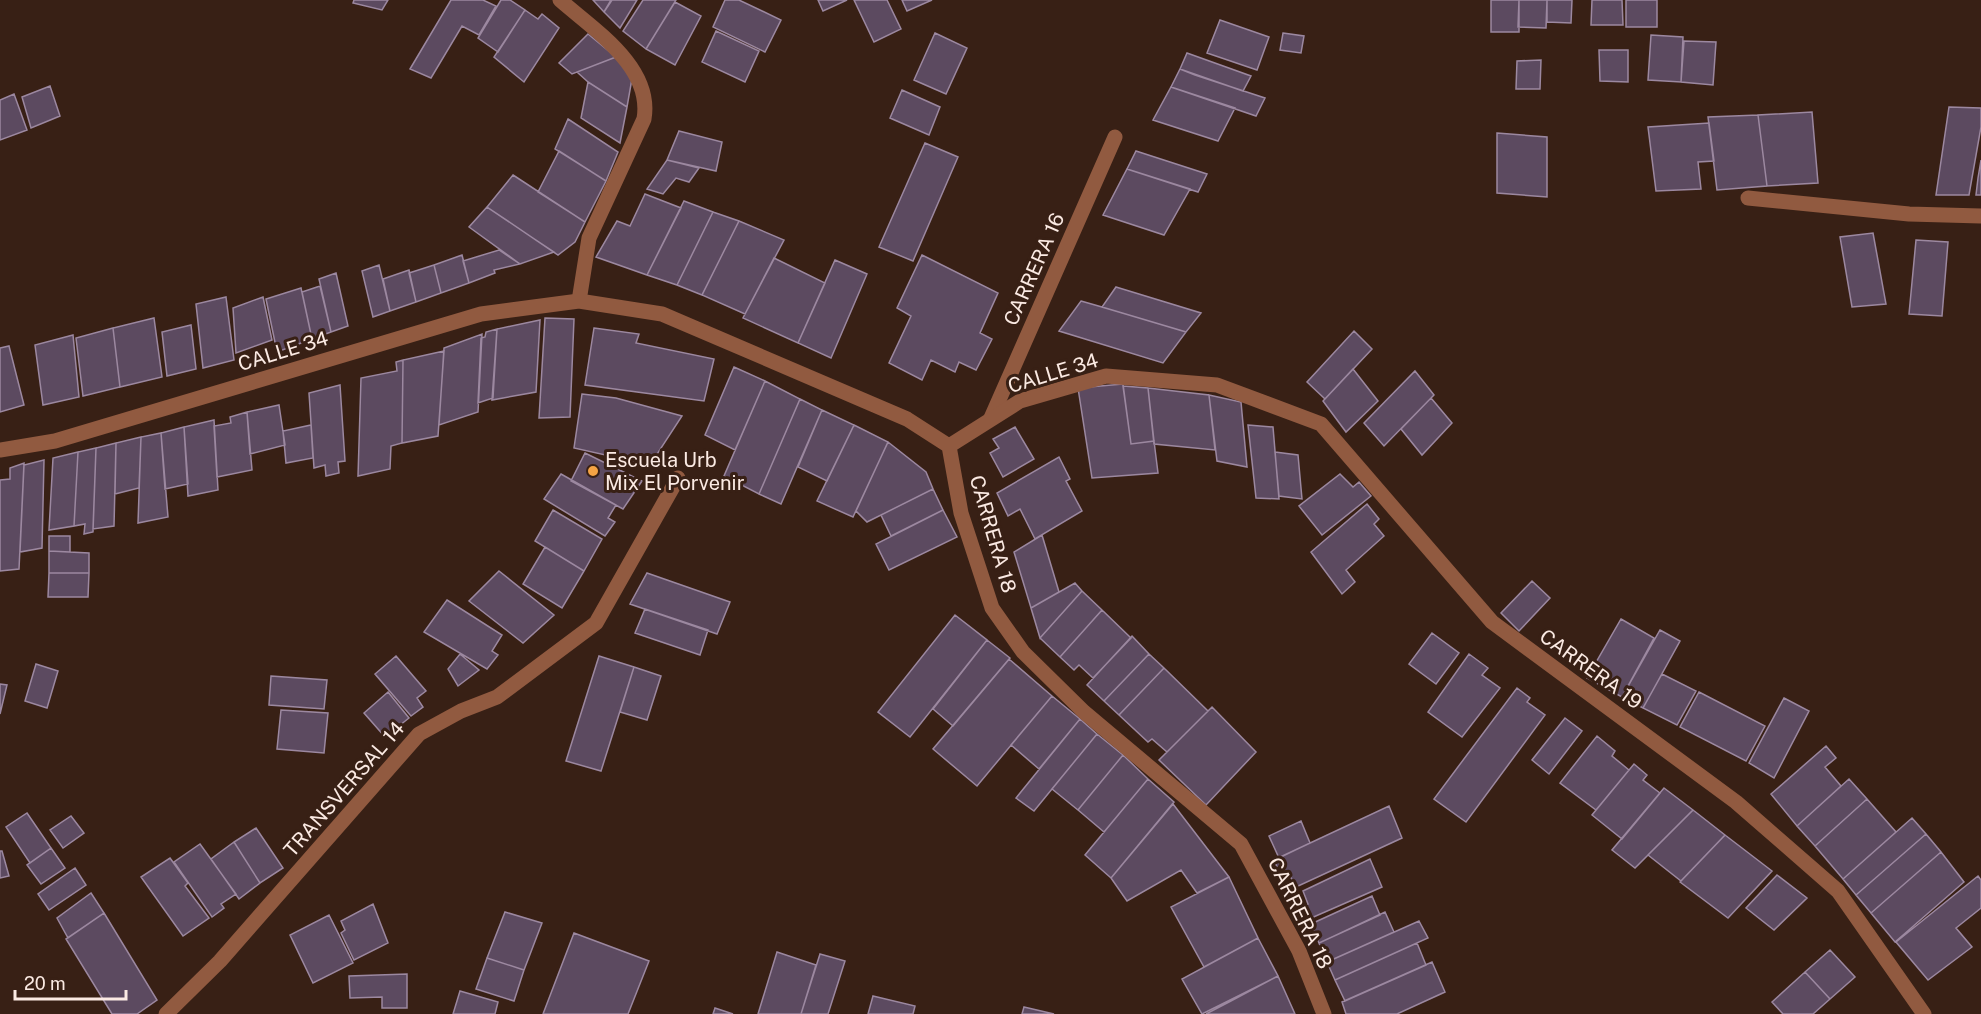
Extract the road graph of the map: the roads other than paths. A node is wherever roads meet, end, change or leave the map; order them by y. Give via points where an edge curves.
1 (560, 0) edge
2 (1115, 136) dead end
3 (1748, 198) dead end
4 (1981, 216) edge
5 (579, 300) junction
6 (1217, 385) joint
7 (991, 418) junction
8 (949, 446) junction
9 (0, 450) edge
10 (678, 478) dead end
11 (166, 1014) edge
12 (1324, 1014) edge
13 (1924, 1014) edge

1 - 5 street via 625,58 647,104 644,119 589,238
2 - 7 street, CARRERA 16
3 - 4 street via 1909,214
5 - 8 street via 662,314 907,419
5 - 9 street, CALLE 34 via 481,314 55,441
6 - 7 street, CALLE 34 via 1106,376 1020,401
6 - 13 street, CARRERA 19 via 1322,424 1492,622 1736,802 1838,891
7 - 8 street, CALLE 34
8 - 12 street, CARRERA 18 via 961,513 993,608 1023,652 1084,712 1241,844 1299,951
10 - 11 street, TRANSVERSAL 14 via 596,623 497,697 419,734 220,961

